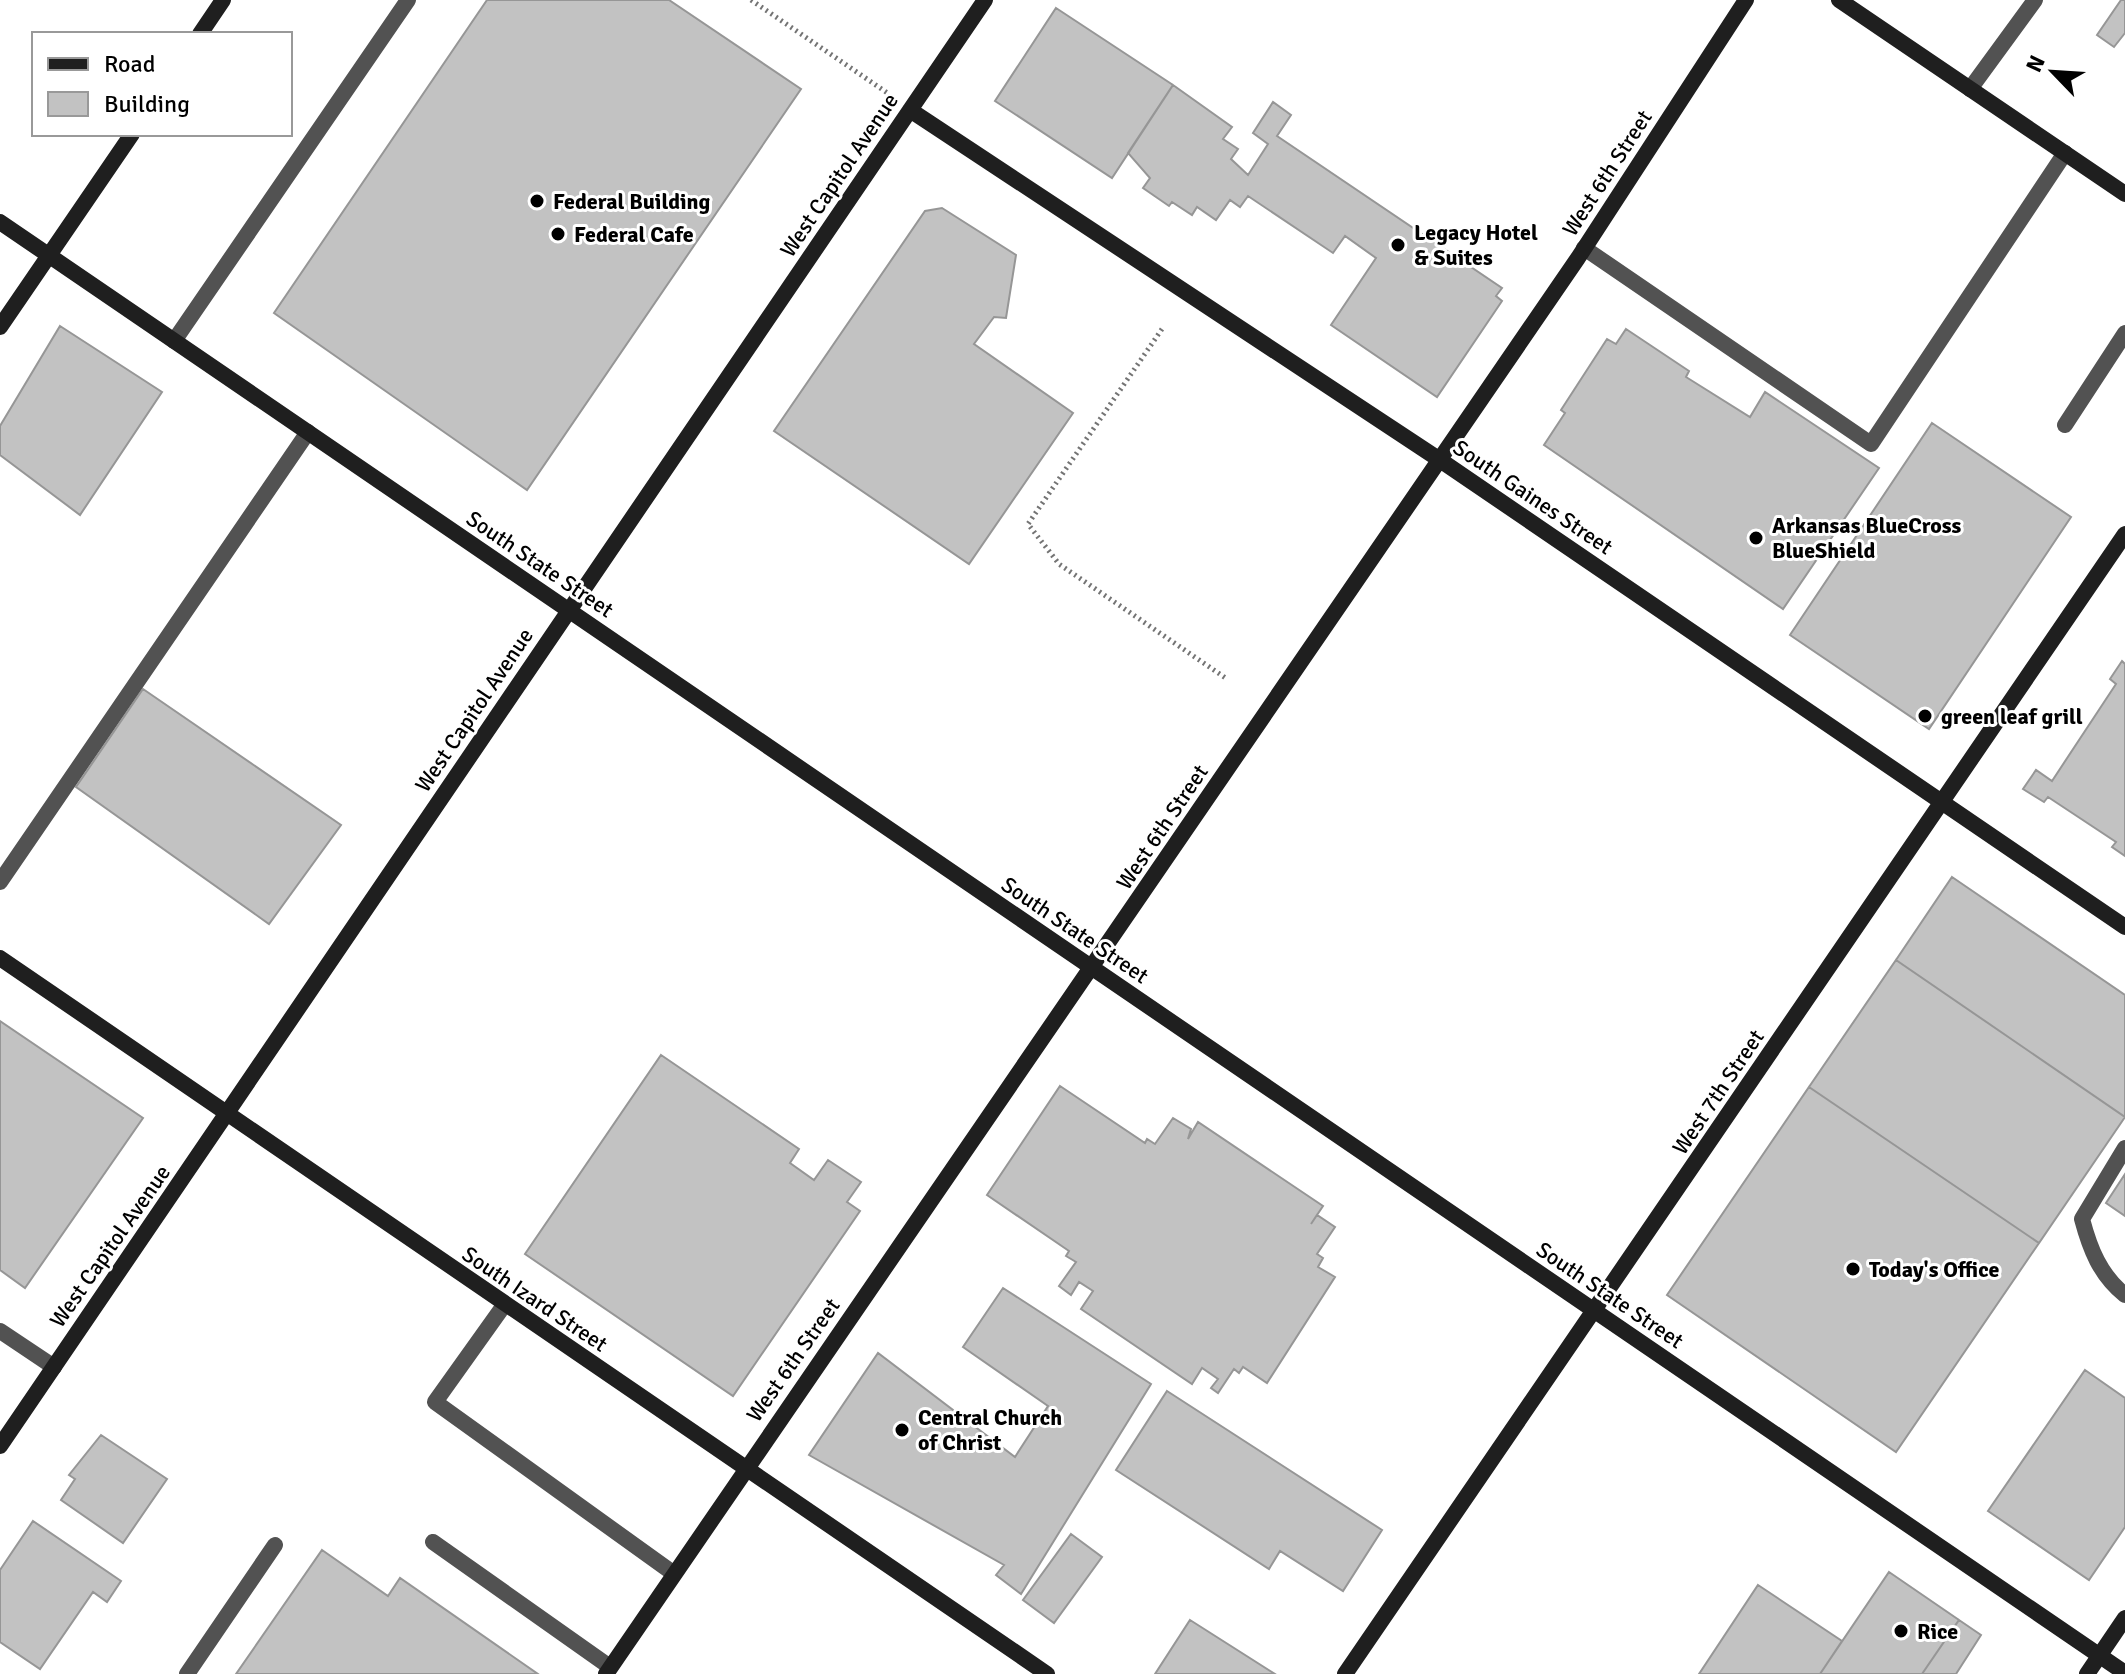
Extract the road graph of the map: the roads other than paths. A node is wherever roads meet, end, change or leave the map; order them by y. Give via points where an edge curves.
1 (223, 0) edge
2 (408, 0) edge
3 (985, 0) edge
4 (1746, 0) edge
5 (1839, 0) edge
6 (2035, 0) edge
7 (201, 32) edge
8 (1970, 89) junction
9 (910, 110) junction
10 (131, 136) edge
11 (2065, 153) junction
12 (2125, 194) edge
13 (0, 222) edge
14 (1584, 248) junction
15 (49, 255) junction
16 (0, 327) edge
17 (2125, 333) edge
18 (174, 341) junction
19 (2065, 425) dead end
20 (308, 432) junction
21 (1440, 460) junction
22 (2125, 534) edge
23 (2119, 556) edge
24 (569, 610) junction
25 (1942, 802) junction
26 (0, 882) edge
27 (2125, 927) edge
28 (0, 958) edge
29 (1092, 968) junction
30 (228, 1115) junction
31 (2125, 1148) edge
32 (2125, 1295) edge
33 (505, 1304) junction
34 (1595, 1311) junction
35 (0, 1331) edge
36 (54, 1367) junction
37 (0, 1446) edge
38 (744, 1469) junction
39 (433, 1542) dead end
40 (275, 1545) dead end
41 (673, 1573) junction
42 (2125, 1618) edge
43 (2099, 1656) junction
44 (608, 1671) edge
45 (2125, 1673) edge
46 (187, 1674) edge
47 (1047, 1674) edge
48 (1345, 1674) edge
49 (2087, 1674) edge

1 - 7 street
2 - 18 lane
3 - 9 street, West Capitol Avenue
4 - 14 street, West 6th Street
5 - 8 street
6 - 8 lane
8 - 11 street
9 - 21 street, South Gaines Street
9 - 24 street, West Capitol Avenue
10 - 15 street
11 - 12 street
11 - 14 lane via 1871,444
13 - 15 street, South State Street
14 - 21 street, West 6th Street
15 - 16 street
15 - 18 street, South State Street
17 - 19 lane
18 - 20 street, South State Street
20 - 24 street, South State Street
20 - 26 lane
21 - 25 street, South Gaines Street
21 - 29 street, West 6th Street
22 - 23 street, West 7th Street
23 - 25 street, West 7th Street
24 - 29 street, South State Street
24 - 30 street, West Capitol Avenue
25 - 27 street, South Gaines Street
25 - 34 street, West 7th Street
28 - 30 street, South Izard Street
29 - 34 street, South State Street
29 - 38 street, West 6th Street
30 - 33 street, South Izard Street
30 - 36 street, West Capitol Avenue
31 - 32 lane via 2082,1219 2090,1249 2110,1283
33 - 38 street, South Izard Street
33 - 41 lane via 435,1402
34 - 43 street, South State Street
34 - 48 street, West 7th Street
35 - 36 lane
36 - 37 street, West Capitol Avenue
38 - 41 street, West 6th Street
38 - 47 street, South Izard Street
39 - 44 lane
40 - 46 lane
41 - 44 street, West 6th Street
42 - 43 street
43 - 45 street, South State Street
43 - 49 street

